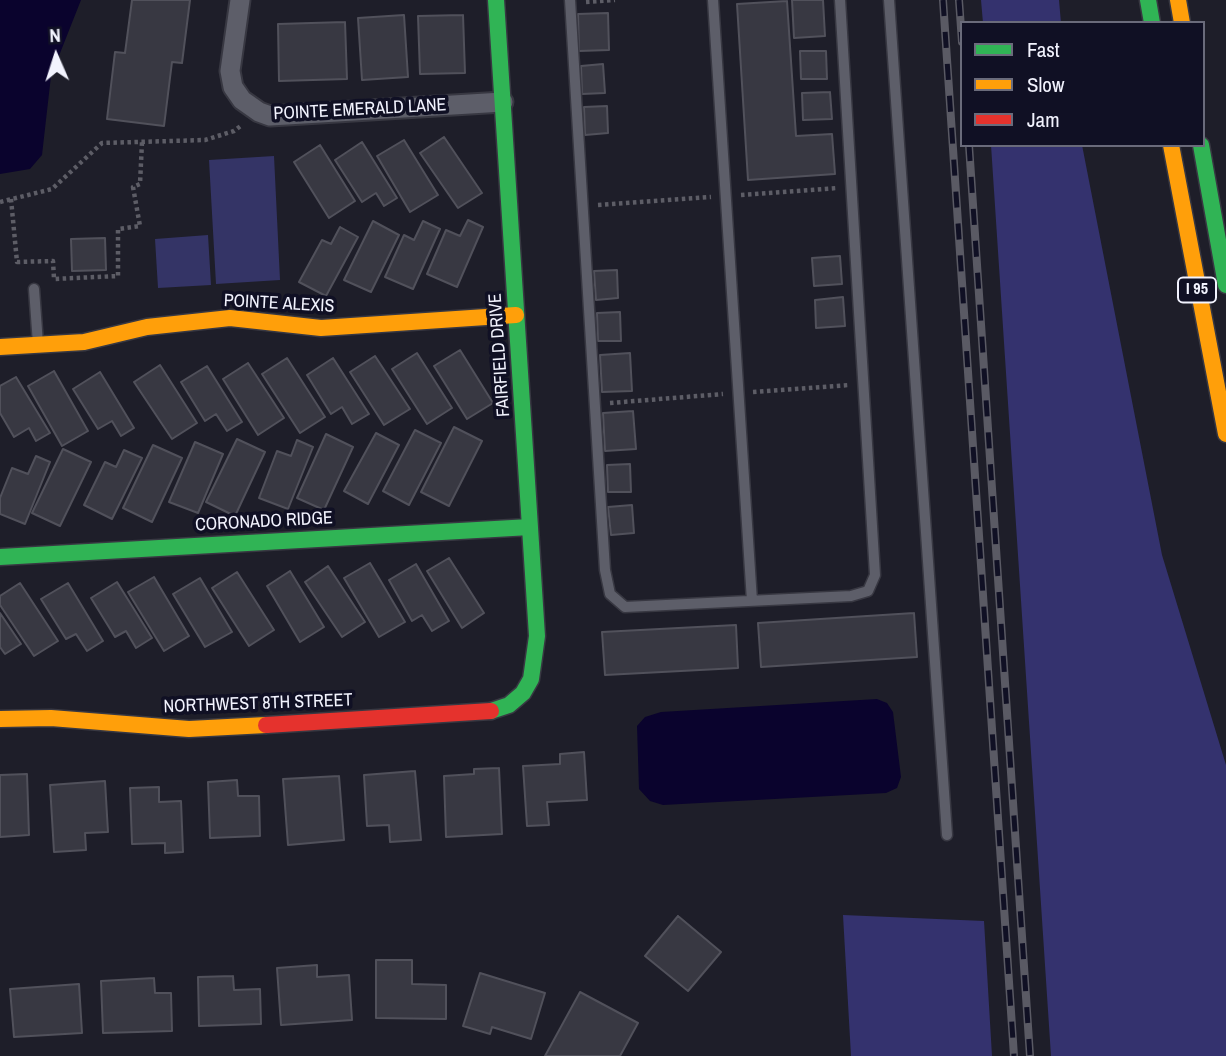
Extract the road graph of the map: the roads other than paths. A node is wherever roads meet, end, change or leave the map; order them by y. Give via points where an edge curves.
1 (240, 0) edge
2 (496, 0) edge
3 (713, 0) edge
4 (841, 0) edge
5 (889, 0) edge
6 (1148, 0) edge
7 (1178, 0) edge
8 (571, 1) edge
9 (1152, 21) edge
10 (1182, 21) edge
11 (503, 102) junction
12 (1171, 147) edge
13 (1201, 147) edge
14 (1226, 285) edge
15 (34, 289) dead end
16 (516, 315) junction
17 (38, 345) junction
18 (0, 347) edge
19 (1226, 434) edge
20 (530, 527) junction
21 (0, 556) edge
22 (752, 601) junction
23 (515, 701) joint
24 (0, 719) edge
25 (947, 835) dead end

1 - 11 street, POINTE EMERALD LANE via 230,71 233,87 258,112 270,116
2 - 11 main road, FAIRFIELD DRIVE
3 - 22 lane
4 - 22 lane via 875,575 867,591 851,596
5 - 25 lane
6 - 9 main road
7 - 10 main road
8 - 22 lane via 610,594 625,607
11 - 16 main road, FAIRFIELD DRIVE
12 - 19 main road, I 95
13 - 14 main road
15 - 17 lane
16 - 17 main road, POINTE ALEXIS via 321,328 230,318
16 - 20 main road, FAIRFIELD DRIVE
17 - 18 main road, POINTE ALEXIS
20 - 21 main road, CORONADO RIDGE
20 - 23 main road, FAIRFIELD DRIVE via 537,636 531,679
23 - 24 main road, NORTHWEST 8TH STREET via 487,712 189,729 51,718

